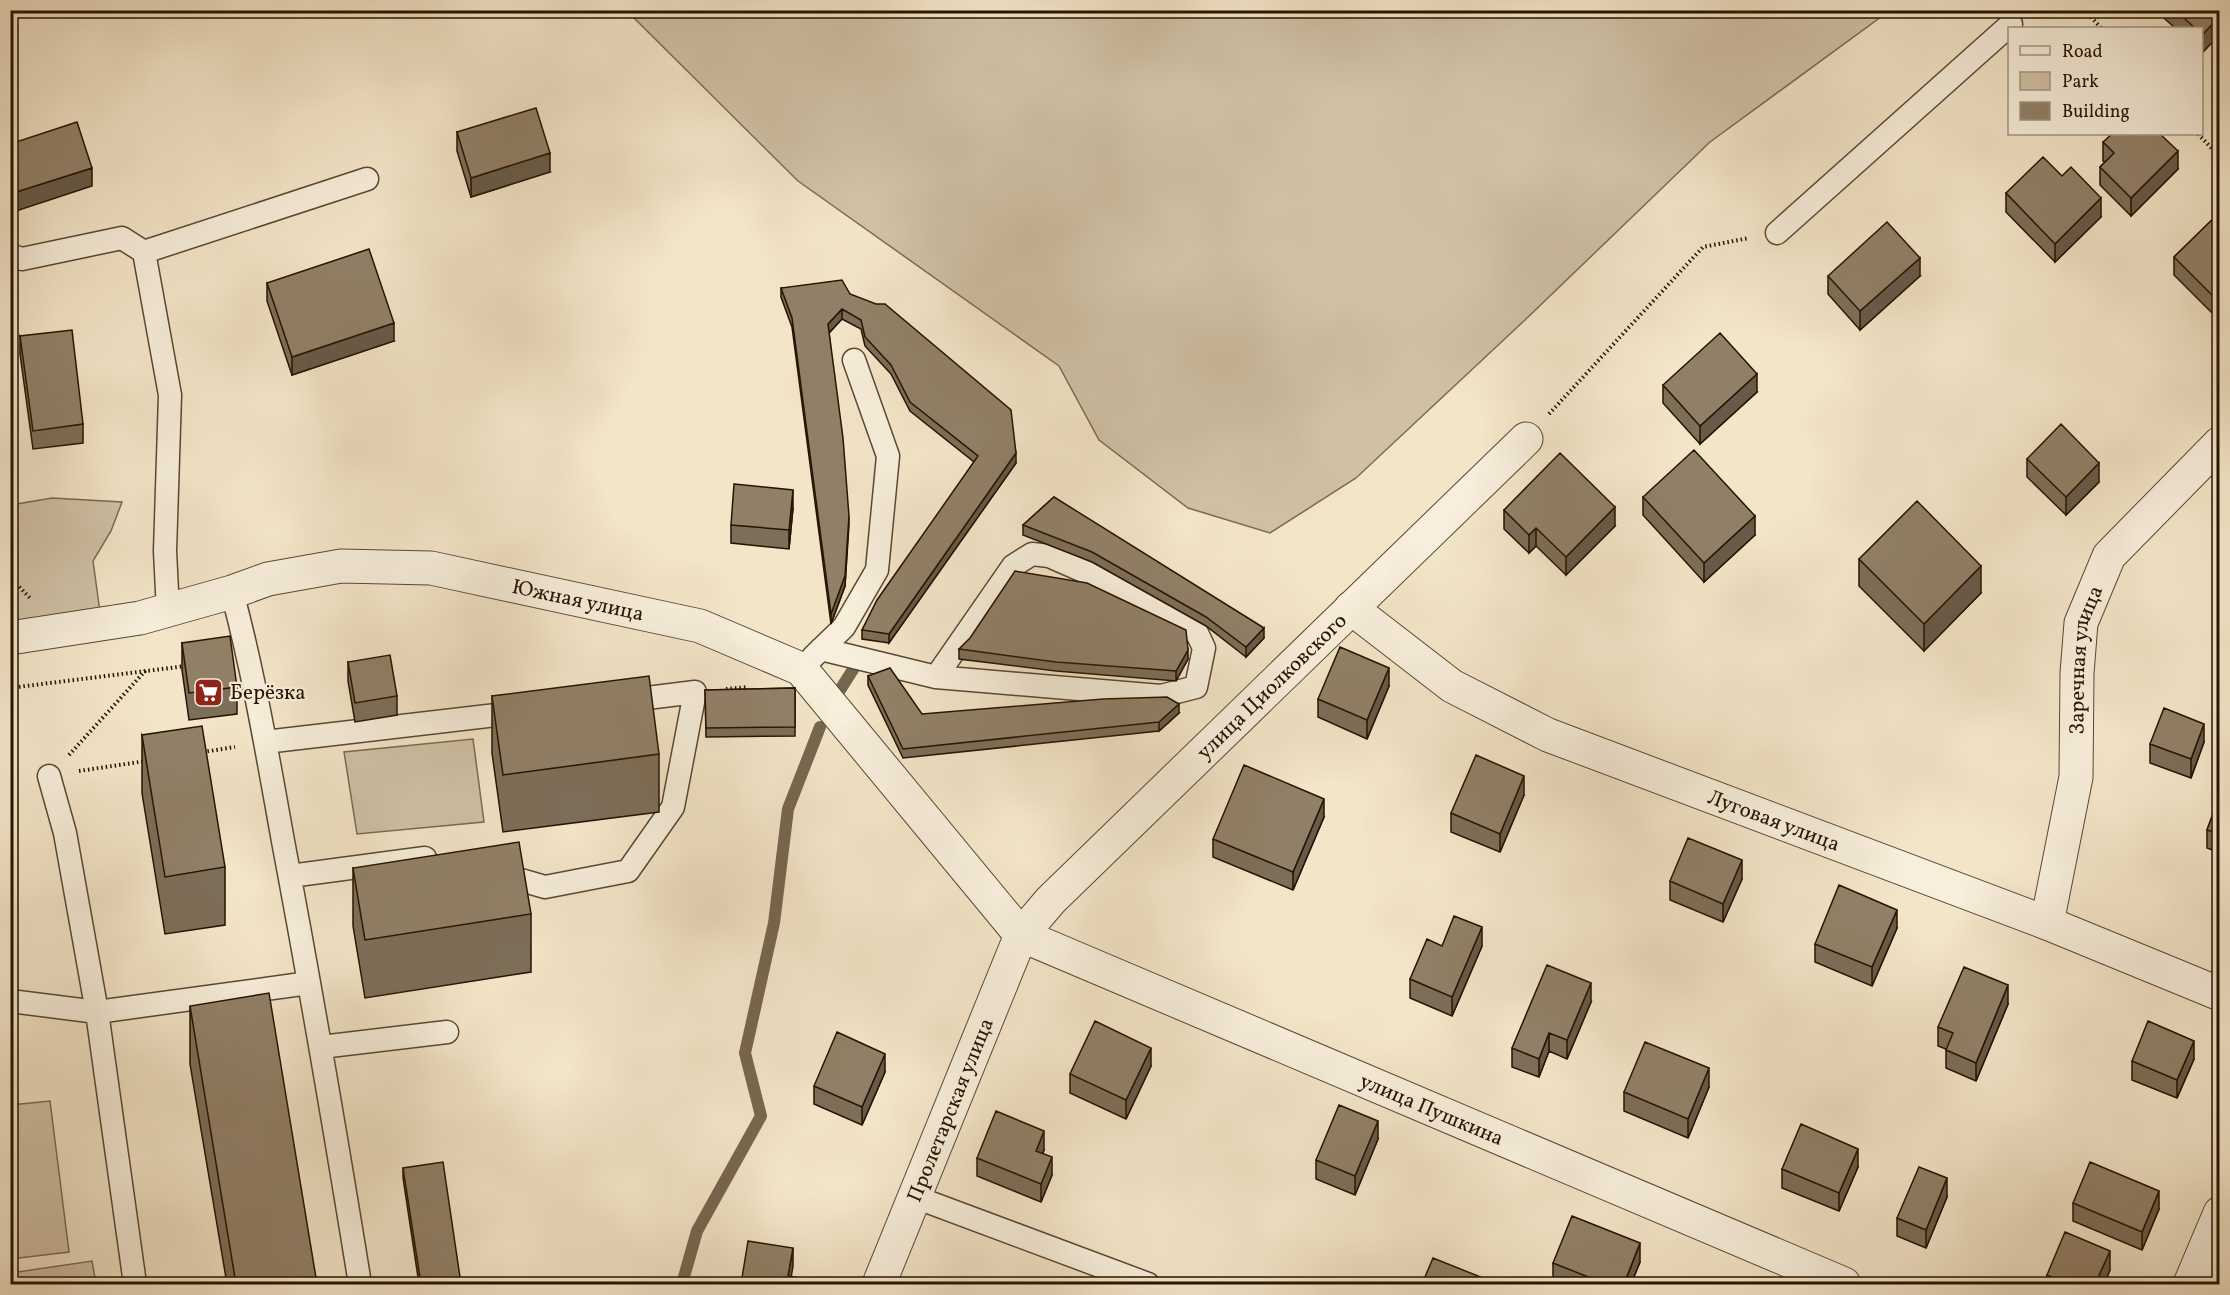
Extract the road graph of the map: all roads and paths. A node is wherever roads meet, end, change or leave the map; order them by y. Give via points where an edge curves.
1 (2085, 10) edge
2 (2011, 24) dead end
3 (2100, 27) edge
4 (2199, 135) edge
5 (2220, 157) edge
6 (367, 180) dead end
7 (1777, 233) joint
8 (144, 252) junction
9 (10, 255) edge
10 (854, 360) dead end
11 (1526, 439) joint
12 (2220, 443) edge
13 (232, 592) junction
14 (1351, 608) junction
15 (168, 611) junction
16 (10, 638) edge
17 (811, 659) junction
18 (192, 665) edge
19 (146, 670) junction
20 (936, 677) junction
21 (10, 688) edge
22 (602, 703) edge
23 (544, 710) edge
24 (265, 742) junction
25 (197, 753) edge
26 (151, 760) edge
27 (49, 776) junction
28 (449, 859) edge
29 (481, 868) edge
30 (290, 876) junction
31 (2047, 923) junction
32 (1021, 935) junction
33 (309, 982) junction
34 (2220, 994) edge
35 (10, 1001) edge
36 (97, 1012) junction
37 (447, 1032) dead end
38 (321, 1047) junction
39 (915, 1197) junction
40 (2220, 1213) edge
41 (135, 1284) edge
42 (360, 1284) edge
43 (879, 1284) edge
44 (1148, 1284) edge
45 (1844, 1284) edge
46 (2190, 1284) edge

1 - 3 path
2 - 7 lane
4 - 5 path
6 - 8 lane
7 - 11 path via 1703,247
8 - 9 lane via 122,238 22,259
8 - 15 lane via 170,396 165,551
10 - 17 lane via 888,456 877,570 844,627
11 - 14 street, улица Циолковского
12 - 31 street, Заречная улица via 2109,556 2081,623 2076,777
13 - 15 street, Южная улица
13 - 17 street, Южная улица via 268,579 341,566 431,568 700,626
13 - 24 lane via 250,658
14 - 31 street, Луговая улица via 1452,686 1548,735
14 - 32 street, улица Циолковского via 1051,900
15 - 16 street, Южная улица
17 - 20 lane
17 - 32 street, Южная улица
18 - 19 path
19 - 21 path
19 - 27 path
20 - 20 lane via 1161,696 1196,687 1204,648 1197,633 1088,573 1049,556 1032,554 1013,566
22 - 29 lane via 695,692 673,807 628,871 545,887
23 - 24 lane
24 - 25 path
24 - 30 lane
26 - 27 path
27 - 36 lane via 65,833
28 - 30 lane via 438,856
30 - 33 lane
31 - 34 street, Луговая улица
32 - 39 street, Пролетарская улица
32 - 45 street, улица Пушкина
33 - 36 lane
33 - 38 lane
35 - 36 lane
36 - 41 lane
37 - 38 lane
38 - 42 lane
39 - 43 street, Пролетарская улица
39 - 44 lane
40 - 46 street

